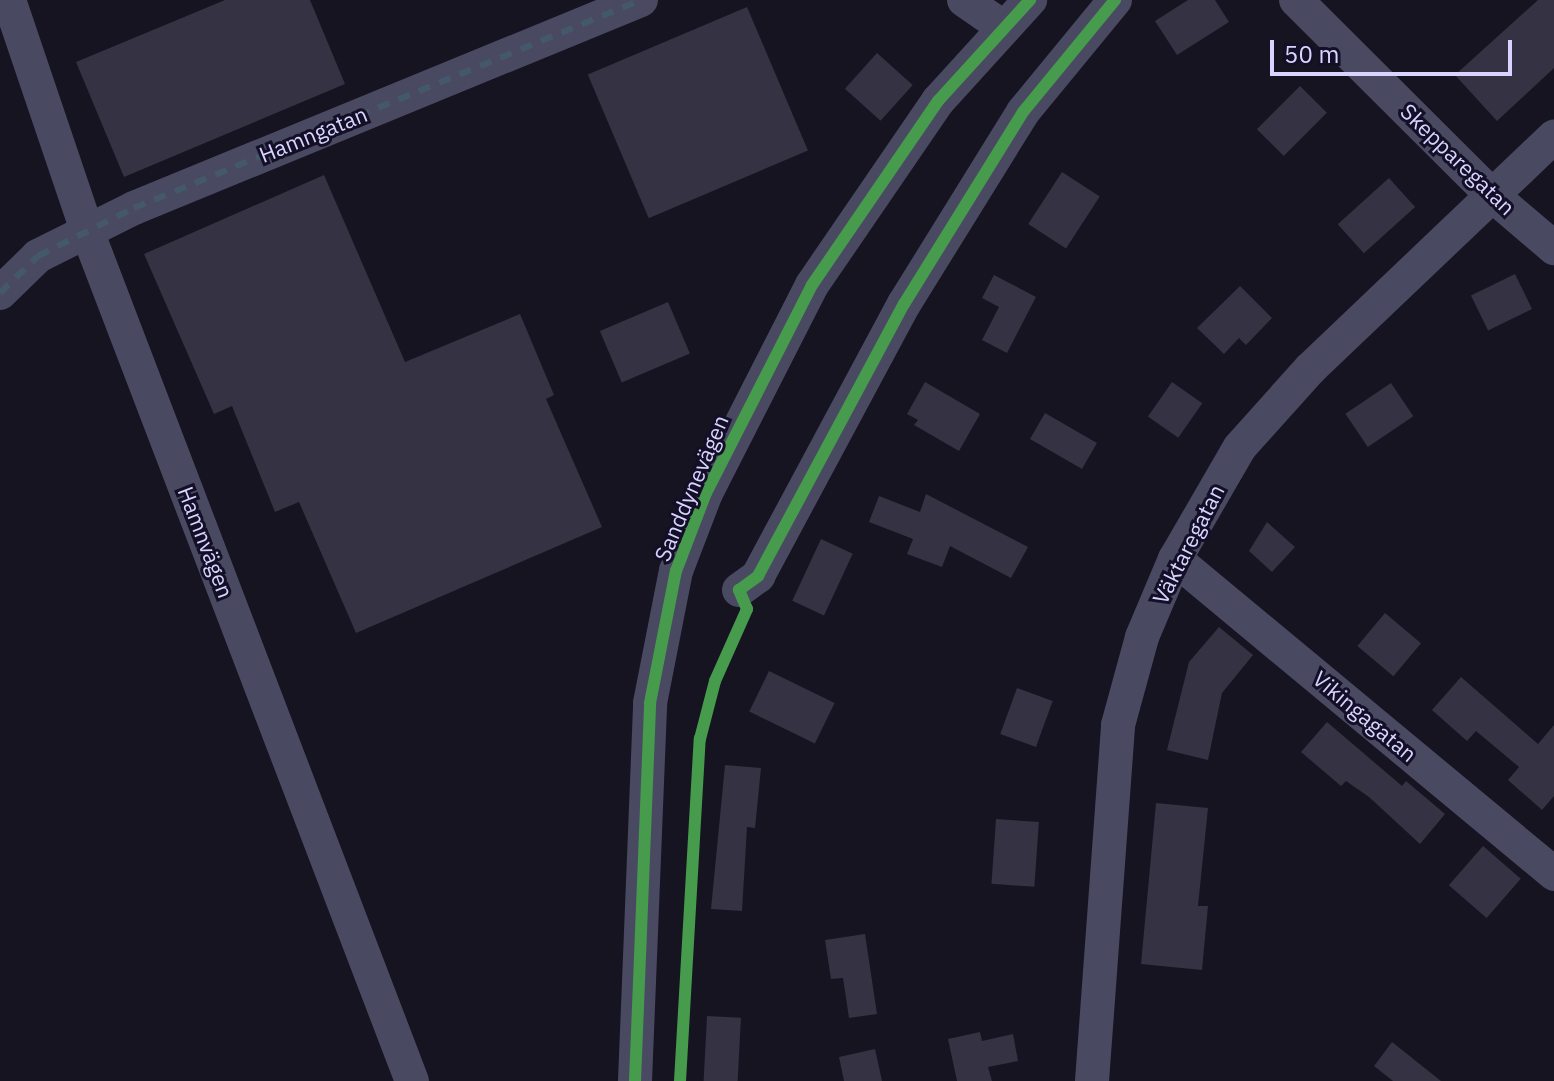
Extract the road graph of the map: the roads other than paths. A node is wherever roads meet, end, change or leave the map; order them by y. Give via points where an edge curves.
1 (9, 0) edge
2 (641, 0) edge
3 (964, 0) edge
4 (1030, 0) edge
5 (1115, 0) edge
6 (1296, 0) edge
7 (1003, 27) junction
8 (1554, 137) edge
9 (1492, 195) junction
10 (87, 231) junction
11 (1554, 248) edge
12 (0, 293) edge
13 (1175, 559) junction
14 (739, 590) dead end
15 (1554, 874) edge
16 (412, 1081) edge
17 (635, 1081) edge
18 (1092, 1081) edge

1 - 10 street, Hamnvägen
2 - 10 street, Hamngatan
3 - 7 street
4 - 7 street, Sanddynevägen
5 - 14 street via 1023,112 904,304 758,576
6 - 9 street, Skepparegatan
7 - 17 street, Sanddynevägen via 938,101 812,285 733,436 676,571 650,703
8 - 9 street, Väktaregatan
9 - 11 street, Skepparegatan
9 - 13 street, Väktaregatan via 1310,369 1240,447
10 - 12 street, Hamngatan via 38,256
10 - 16 street, Hamnvägen
13 - 15 street, Vikingagatan
13 - 18 street, Väktaregatan via 1142,637 1118,725

